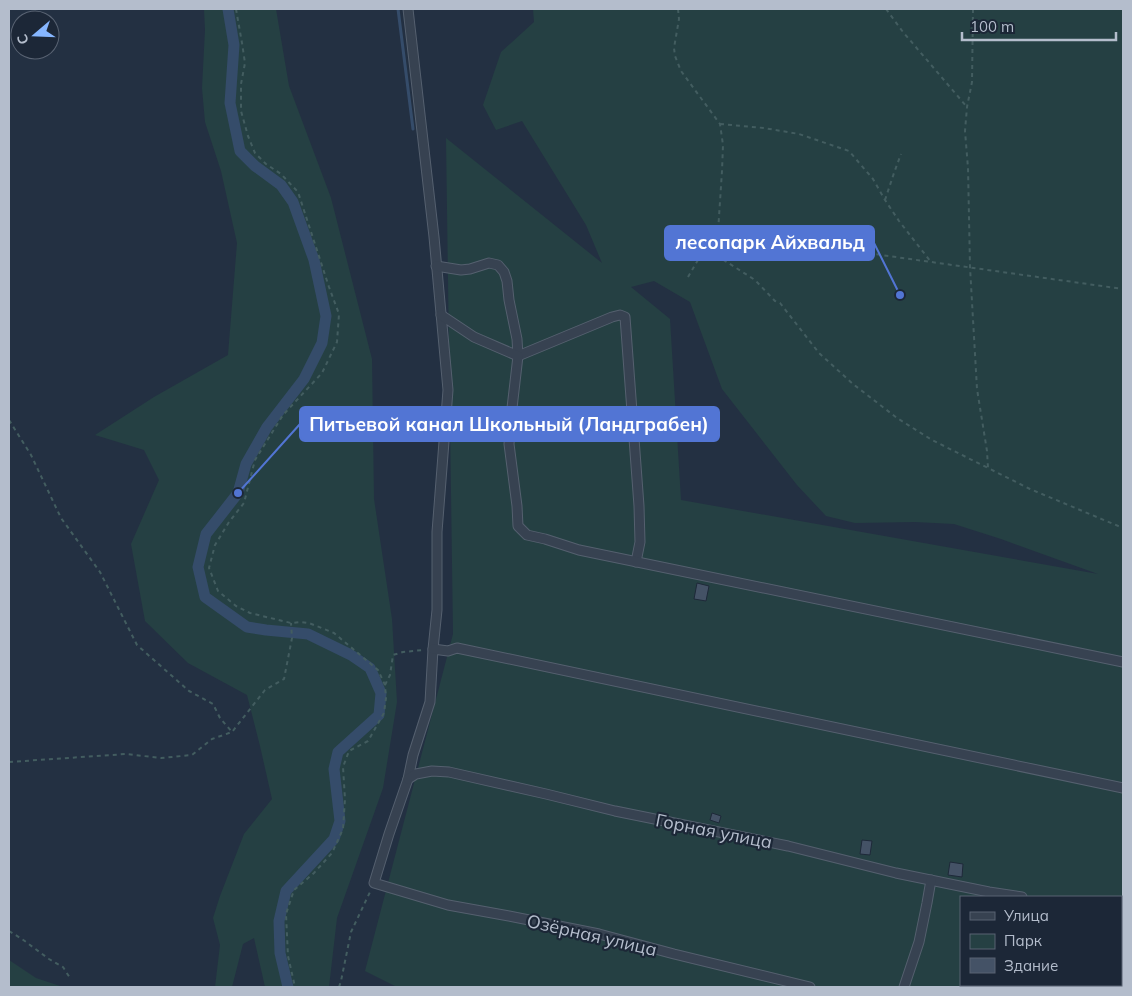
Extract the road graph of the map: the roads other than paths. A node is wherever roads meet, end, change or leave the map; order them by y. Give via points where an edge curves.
1 (408, 9) edge
2 (436, 266) junction
3 (441, 315) junction
4 (518, 356) junction
5 (636, 562) junction
6 (433, 649) junction
7 (1123, 662) edge
8 (408, 779) junction
9 (1123, 788) edge
10 (931, 880) junction
11 (1015, 896) edge
12 (810, 987) edge
13 (904, 987) edge

1 - 2 street
2 - 3 street
2 - 4 street via 461,270 488,263 498,265 507,281
3 - 4 street via 474,337
3 - 6 street via 448,390
4 - 5 street via 509,444 518,526 526,535
4 - 5 street via 620,314 625,317 639,506 640,542
5 - 7 street
6 - 8 street via 430,702
6 - 9 street via 448,651 457,648
8 - 10 street, Горная улица via 416,774 449,772
8 - 12 street, Озёрная улица via 374,883 448,905 599,934
10 - 11 street, Горная улица
10 - 13 street via 919,942

